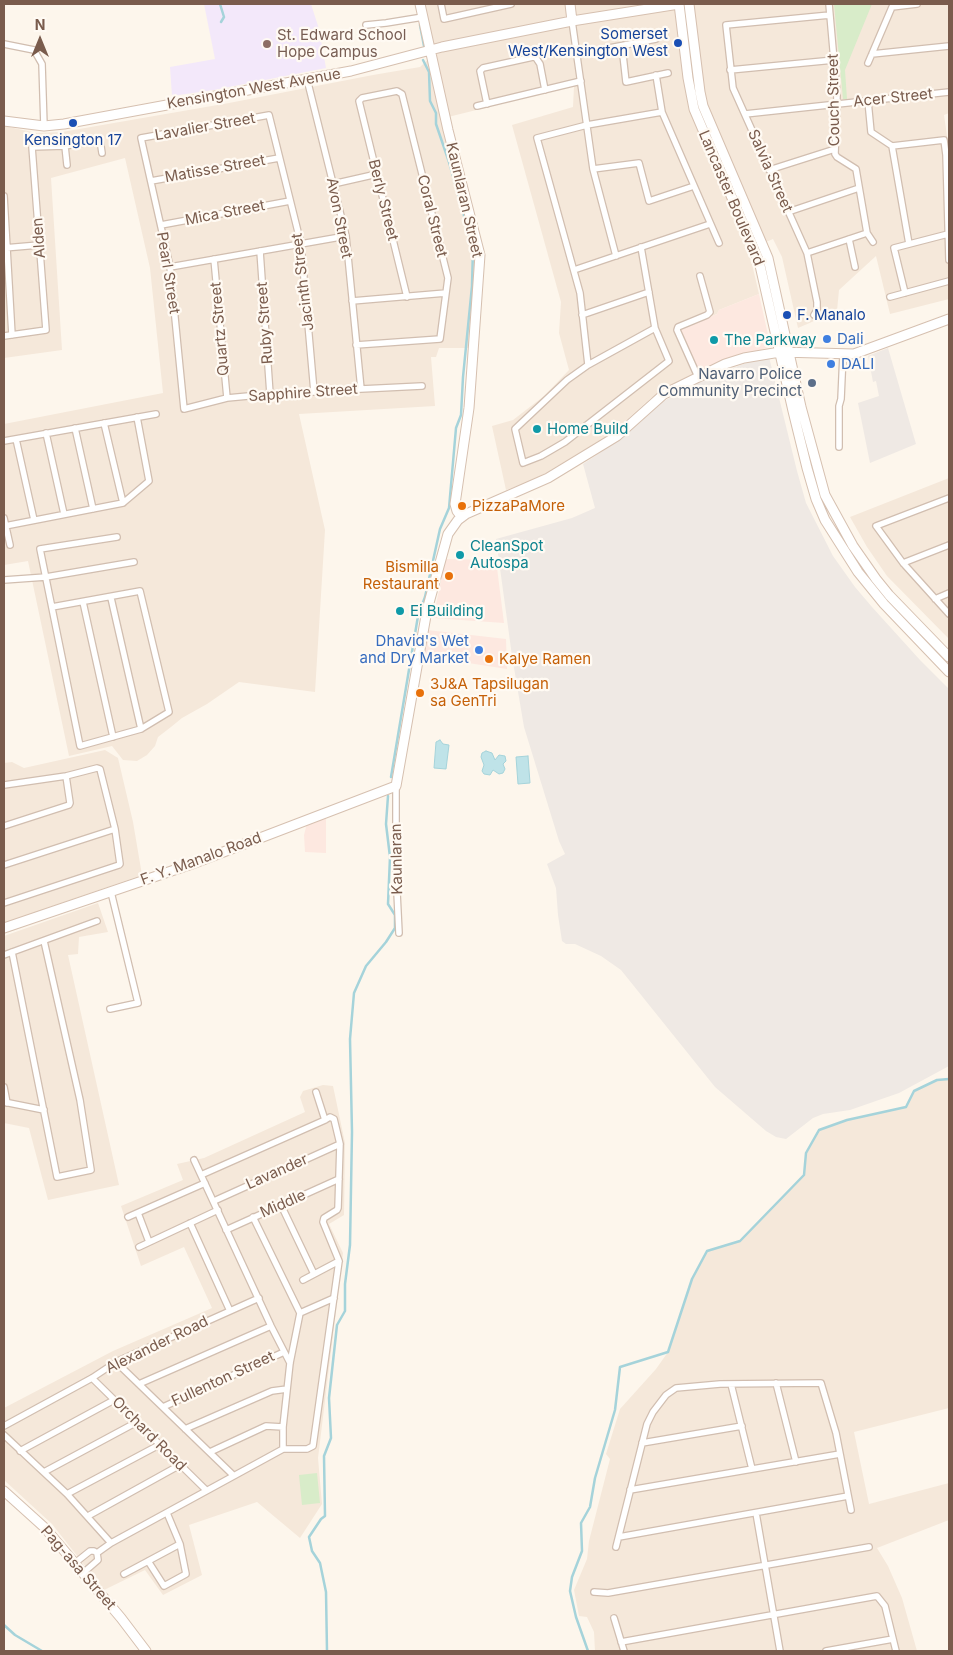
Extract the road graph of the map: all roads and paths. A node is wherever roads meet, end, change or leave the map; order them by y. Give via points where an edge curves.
1 (420, 4) edge
2 (441, 4) edge
3 (511, 4) edge
4 (570, 4) edge
5 (679, 4) edge
6 (689, 4) edge
7 (829, 4) edge
8 (916, 4) edge
9 (830, 15) junction
10 (423, 17) junction
11 (572, 22) junction
12 (366, 25) dead end
13 (656, 40) dead end
14 (4, 44) edge
15 (622, 46) junction
16 (949, 46) edge
17 (604, 49) dead end
18 (429, 50) junction
19 (872, 54) junction
20 (834, 60) junction
21 (868, 63) dead end
22 (730, 70) junction
23 (668, 73) dead end
24 (656, 75) junction
25 (307, 79) junction
26 (581, 81) junction
27 (546, 90) junction
28 (949, 92) edge
29 (868, 101) junction
30 (838, 103) junction
31 (360, 104) joint
32 (487, 104) junction
33 (477, 106) dead end
34 (662, 112) junction
35 (744, 114) junction
36 (269, 116) joint
37 (4, 121) edge
38 (587, 125) junction
39 (44, 126) junction
40 (141, 138) joint
41 (64, 146) junction
42 (892, 146) junction
43 (835, 149) junction
44 (102, 153) dead end
45 (279, 158) junction
46 (67, 165) dead end
47 (592, 169) junction
48 (769, 170) junction
49 (377, 174) junction
50 (151, 181) junction
51 (333, 184) junction
52 (694, 186) junction
53 (859, 188) junction
54 (4, 196) edge
55 (290, 201) junction
56 (788, 212) junction
57 (710, 224) junction
58 (160, 225) junction
59 (867, 233) junction
60 (948, 234) edge
61 (346, 236) junction
62 (849, 239) junction
63 (874, 242) dead end
64 (719, 243) dead end
65 (300, 244) junction
66 (909, 244) junction
67 (40, 245) junction
68 (641, 247) junction
69 (5, 248) edge
70 (260, 251) junction
71 (807, 253) junction
72 (616, 256) junction
73 (214, 259) junction
74 (949, 260) edge
75 (170, 267) junction
76 (856, 267) dead end
77 (574, 270) junction
78 (700, 276) dead end
79 (949, 281) edge
80 (649, 292) junction
81 (446, 293) junction
82 (905, 293) junction
83 (406, 297) junction
84 (890, 297) dead end
85 (352, 301) junction
86 (582, 315) junction
87 (814, 316) dead end
88 (949, 319) edge
89 (655, 328) junction
90 (12, 335) junction
91 (4, 336) edge
92 (356, 345) junction
93 (789, 351) junction
94 (780, 352) junction
95 (843, 354) junction
96 (588, 366) junction
97 (698, 377) junction
98 (422, 386) dead end
99 (360, 389) junction
100 (314, 392) junction
101 (270, 394) junction
102 (227, 398) junction
103 (184, 409) joint
104 (156, 414) dead end
105 (137, 417) junction
106 (104, 423) junction
107 (76, 428) junction
108 (46, 433) junction
109 (16, 439) junction
110 (4, 441) edge
111 (839, 447) dead end
112 (949, 498) edge
113 (123, 503) junction
114 (93, 508) junction
115 (64, 514) junction
116 (462, 517) junction
117 (4, 518) edge
118 (34, 520) junction
119 (5, 526) junction
120 (117, 537) dead end
121 (10, 545) dead end
122 (949, 545) edge
123 (134, 562) dead end
124 (903, 563) junction
125 (46, 577) junction
126 (4, 580) edge
127 (949, 593) edge
128 (111, 598) junction
129 (935, 598) junction
130 (83, 602) junction
131 (52, 607) junction
132 (949, 614) edge
133 (949, 657) edge
134 (949, 672) edge
135 (141, 729) junction
136 (113, 737) junction
137 (66, 776) junction
138 (4, 785) edge
139 (396, 786) junction
140 (4, 826) edge
141 (115, 829) junction
142 (4, 865) edge
143 (111, 892) junction
144 (4, 903) edge
145 (97, 920) dead end
146 (4, 928) edge
147 (399, 933) dead end
148 (44, 941) junction
149 (12, 952) junction
150 (4, 955) edge
151 (110, 1009) dead end
152 (4, 1087) edge
153 (316, 1092) dead end
154 (6, 1102) edge
155 (44, 1110) junction
156 (325, 1120) junction
157 (340, 1144) junction
158 (194, 1160) dead end
159 (201, 1175) junction
160 (339, 1178) junction
161 (205, 1182) junction
162 (214, 1201) junction
163 (281, 1205) junction
164 (218, 1210) junction
165 (138, 1213) junction
166 (128, 1218) dead end
167 (253, 1218) junction
168 (190, 1223) junction
169 (226, 1230) junction
170 (149, 1242) junction
171 (139, 1248) dead end
172 (339, 1261) junction
173 (314, 1274) junction
174 (303, 1280) dead end
175 (259, 1298) junction
176 (334, 1298) junction
177 (230, 1311) junction
178 (300, 1313) junction
179 (271, 1326) junction
180 (284, 1352) junction
181 (116, 1362) junction
182 (290, 1363) junction
183 (92, 1378) junction
184 (776, 1383) junction
185 (139, 1384) junction
186 (731, 1384) junction
187 (287, 1389) junction
188 (114, 1400) junction
189 (163, 1407) junction
190 (136, 1422) junction
191 (4, 1426) edge
192 (742, 1426) junction
193 (283, 1427) junction
194 (185, 1429) junction
195 (4, 1435) edge
196 (642, 1443) junction
197 (159, 1445) junction
198 (283, 1449) junction
199 (20, 1451) junction
200 (210, 1452) junction
201 (840, 1454) junction
202 (796, 1462) junction
203 (180, 1466) junction
204 (752, 1469) junction
205 (44, 1472) junction
206 (232, 1476) junction
207 (206, 1490) junction
208 (630, 1490) junction
209 (4, 1491) edge
210 (67, 1494) junction
211 (848, 1496) junction
212 (851, 1510) dead end
213 (756, 1512) junction
214 (168, 1513) junction
215 (88, 1516) junction
216 (619, 1536) junction
217 (112, 1543) junction
218 (180, 1544) junction
219 (616, 1547) dead end
220 (869, 1547) dead end
221 (97, 1553) junction
222 (148, 1561) junction
223 (75, 1564) junction
224 (765, 1566) junction
225 (83, 1573) junction
226 (124, 1574) dead end
227 (594, 1592) dead end
228 (774, 1615) junction
229 (614, 1618) dead end
230 (893, 1639) junction
231 (621, 1642) junction
232 (146, 1651) edge
233 (624, 1651) edge
234 (780, 1651) edge
235 (826, 1651) edge
236 (896, 1651) edge

1 - 10 street, Kaunlaran Street
2 - 3 street via 444,19
4 - 11 street
5 - 11 street, Kensington West Avenue
5 - 94 street, Lancaster Boulevard via 694,109 759,261
6 - 93 street, Lancaster Boulevard via 703,106 768,258
7 - 9 street, Couch Street
8 - 19 street via 892,6
9 - 20 street, Couch Street
9 - 22 street, Salvia Street via 726,25
10 - 12 street
10 - 18 street, Kaunlaran Street
11 - 18 street, Kensington West Avenue
11 - 26 street
13 - 15 street
14 - 39 street via 34,50 42,64
15 - 17 street
15 - 24 street via 626,82
16 - 19 street
18 - 25 street, Kensington West Avenue via 369,67
18 - 116 street, Kaunlaran Street via 480,255 469,408 455,504
19 - 21 street
20 - 22 street
20 - 30 street, Couch Street
22 - 35 street, Salvia Street via 733,88
23 - 24 street
24 - 34 street
25 - 39 street, Kensington West Avenue
25 - 51 street, Avon Street
26 - 27 street
26 - 38 street
27 - 32 street
27 - 32 street via 536,58 483,68 480,71
28 - 29 street, Acer Street
29 - 30 street, Acer Street
29 - 42 street via 871,132
30 - 35 street, Acer Street
30 - 43 street, Couch Street
31 - 49 street, Berly Street
31 - 81 street, Coral Street via 362,98 396,91 402,94 448,278
32 - 33 street
34 - 38 street
34 - 52 street
35 - 48 street, Salvia Street
36 - 40 street, Lavalier Street
36 - 45 street, Jacinth Street
37 - 39 street, Kensington West Avenue
38 - 47 street
38 - 77 street via 537,138
40 - 50 street, Pearl Street
41 - 44 street via 100,140
41 - 46 street
41 - 67 street, Alden via 32,147
42 - 60 street via 944,140
42 - 66 street
43 - 48 street
43 - 53 street, Couch Street via 838,157 856,169
45 - 50 street, Matisse Street
45 - 55 street, Jacinth Street
47 - 52 street via 639,163 649,201
47 - 72 street
48 - 56 street, Salvia Street
49 - 51 street
49 - 83 street, Berly Street
50 - 58 street, Pearl Street
51 - 61 street, Avon Street
52 - 57 street
53 - 56 street
53 - 59 street, Couch Street
54 - 69 street
55 - 58 street, Mica Street
55 - 65 street, Jacinth Street
56 - 71 street, Salvia Street
57 - 64 street
57 - 68 street
58 - 75 street, Pearl Street
59 - 62 street
59 - 63 street, Couch Street
60 - 66 street
60 - 74 street
61 - 65 street
61 - 85 street, Avon Street
62 - 71 street
62 - 76 street
65 - 70 street
65 - 100 street, Jacinth Street
66 - 82 street via 894,248
67 - 69 street
67 - 90 street, Alden via 46,330
68 - 72 street
68 - 80 street
69 - 90 street
70 - 73 street
70 - 101 street, Ruby Street
71 - 87 street, Salvia Street via 817,302
72 - 77 street
73 - 75 street
73 - 102 street, Quartz Street
75 - 103 street, Pearl Street
77 - 86 street
78 - 97 street via 710,312 677,330
79 - 82 street
80 - 86 street
80 - 89 street
81 - 83 street
81 - 92 street, Coral Street via 440,339
82 - 84 street
83 - 85 street
85 - 92 street, Avon Street
86 - 96 street
88 - 95 street via 862,352
89 - 96 street
89 - 96 street via 669,361 565,442 523,463 515,429 567,380
90 - 91 street
92 - 99 street, Avon Street
93 - 94 street
93 - 95 street
93 - 133 street, Lancaster Boulevard via 825,495 837,518 876,579
94 - 97 street via 744,358
94 - 134 street, Lancaster Boulevard via 811,485 825,520 875,593
95 - 111 street
97 - 116 street via 664,394 617,436 567,467
98 - 99 street, Sapphire Street
99 - 100 street, Sapphire Street
100 - 101 street, Sapphire Street
101 - 102 street, Sapphire Street
102 - 103 street, Sapphire Street
104 - 105 street
105 - 106 street
105 - 113 street via 149,481
106 - 107 street
106 - 113 street
107 - 108 street
107 - 114 street
108 - 109 street
108 - 115 street
109 - 110 street
109 - 118 street
112 - 124 street via 876,526
113 - 114 street
114 - 115 street
115 - 118 street
116 - 139 street via 448,534 427,610
117 - 119 street
118 - 119 street
119 - 121 street
120 - 125 street via 40,549
122 - 124 street
123 - 125 street
124 - 129 street
125 - 126 street
125 - 131 street
127 - 129 street
128 - 130 street
128 - 135 street
128 - 135 street via 140,591 143,600 168,712
129 - 132 street
130 - 131 street
130 - 136 street
131 - 136 street via 80,746
135 - 136 street
137 - 138 street
137 - 140 street via 68,805
137 - 141 street via 98,768
139 - 143 street, F. Y. Manalo Road
139 - 147 street, Kaunlaran
141 - 142 street
141 - 144 street via 119,865
143 - 146 street, F. Y. Manalo Road
143 - 151 street via 138,1003
145 - 148 street
148 - 149 street
148 - 155 street via 80,1100 91,1170 58,1177
149 - 150 street
149 - 155 street
152 - 154 street
153 - 156 street
154 - 155 street
156 - 157 street via 334,1119
156 - 159 street
157 - 160 street
157 - 162 street, Lavander
158 - 159 street
159 - 161 street
160 - 163 street, Middle
160 - 172 street via 338,1208 323,1222
161 - 162 street
161 - 165 street
162 - 164 street
163 - 167 street, Middle
163 - 173 street
164 - 168 street
164 - 169 street
165 - 166 street
165 - 170 street
167 - 169 street, Middle
167 - 178 street
168 - 170 street
168 - 177 street
169 - 175 street
170 - 171 street
172 - 173 street
172 - 176 street
173 - 174 street
175 - 177 street, Alexander Road
175 - 179 street
176 - 178 street
176 - 198 street via 313,1446
177 - 181 street, Alexander Road
178 - 182 street
179 - 180 street
179 - 185 street
180 - 182 street
180 - 189 street, Fullenton Street
181 - 183 street, Alexander Road
181 - 185 street
182 - 187 street
183 - 188 street, Orchard Road
183 - 191 street, Alexander Road
184 - 186 street
184 - 201 street via 821,1383
184 - 202 street
185 - 189 street
186 - 192 street
186 - 196 street via 676,1388 666,1395 650,1418
187 - 193 street
187 - 194 street via 272,1391
188 - 190 street, Orchard Road
188 - 199 street
189 - 194 street
190 - 197 street, Orchard Road
190 - 205 street
192 - 196 street
192 - 204 street
193 - 198 street
193 - 200 street via 266,1426
194 - 200 street
195 - 199 street
196 - 208 street
197 - 203 street, Orchard Road
197 - 210 street
198 - 206 street
199 - 205 street
200 - 206 street
201 - 202 street
201 - 211 street
202 - 204 street
203 - 207 street, Orchard Road
203 - 215 street
204 - 208 street
205 - 210 street
206 - 207 street
207 - 214 street
208 - 216 street
209 - 223 street, Pag-asa Street via 45,1528
210 - 215 street
211 - 212 street
211 - 213 street
213 - 216 street
213 - 224 street
214 - 217 street
214 - 218 street
215 - 217 street
216 - 219 street
217 - 221 street
218 - 222 street
218 - 222 street via 186,1574 167,1585 162,1584
220 - 224 street
221 - 223 street via 90,1551
221 - 225 street via 98,1560
222 - 226 street
223 - 225 street, Pag-asa Street
224 - 227 street via 608,1593
224 - 228 street
225 - 232 street, Pag-asa Street
228 - 230 street via 877,1596 885,1606
228 - 231 street
228 - 234 street
229 - 231 street
230 - 235 street
230 - 236 street
231 - 233 street

